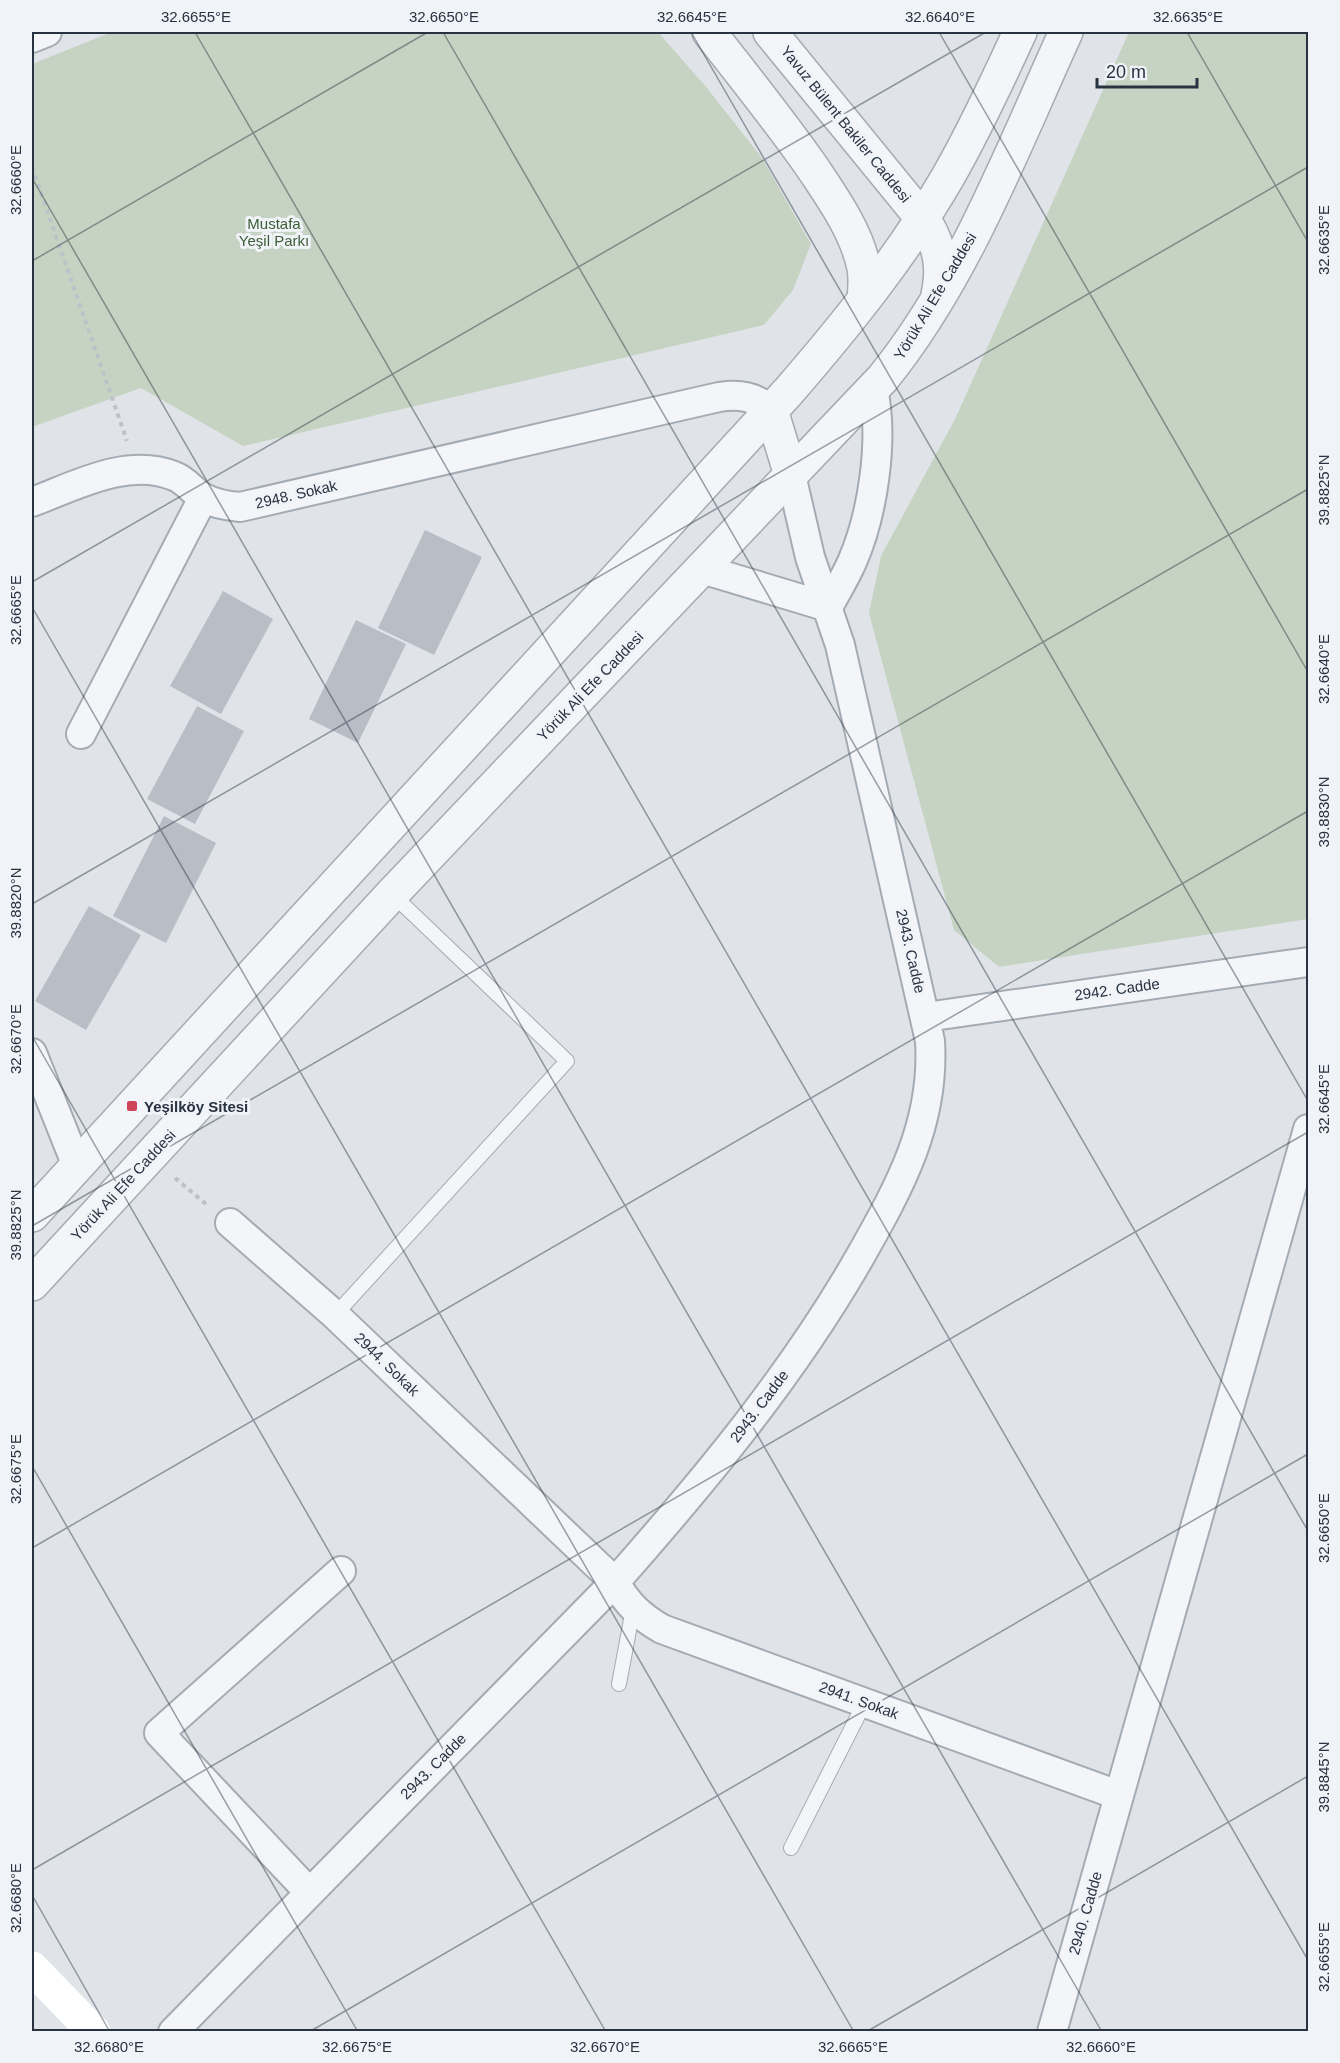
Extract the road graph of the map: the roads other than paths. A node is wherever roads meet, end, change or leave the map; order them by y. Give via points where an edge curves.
1 (46, 32) edge
2 (709, 32) edge
3 (770, 32) edge
4 (1020, 32) edge
5 (1066, 32) edge
6 (32, 38) edge
7 (923, 217) junction
8 (864, 300) junction
9 (934, 303) junction
10 (873, 389) junction
11 (771, 410) junction
12 (791, 475) junction
13 (202, 498) junction
14 (32, 502) edge
15 (702, 569) junction
16 (828, 607) junction
17 (81, 734) dead end
18 (392, 894) junction
19 (1308, 962) edge
20 (926, 1017) junction
21 (32, 1053) edge
22 (1308, 1129) edge
23 (77, 1166) junction
24 (32, 1215) edge
25 (230, 1223) road end
26 (32, 1284) edge
27 (335, 1315) junction
28 (341, 1571) dead end
29 (615, 1582) junction
30 (633, 1609) junction
31 (619, 1684) dead end
32 (865, 1702) junction
33 (1118, 1795) junction
34 (791, 1848) dead end
35 (309, 1892) junction
36 (32, 1968) edge
37 (94, 2031) edge
38 (173, 2031) edge
39 (1052, 2031) edge

1 - 6 street
2 - 8 street via 785,128 840,212 864,266
3 - 7 street, Yavuz Bülent Bakiler Caddesi
4 - 7 street via 960,155
5 - 9 street, Yörük Ali Efe Caddesi via 977,227
7 - 8 street
7 - 9 street, Yavuz Bülent Bakiler Caddesi via 941,260 942,276
8 - 11 street
9 - 10 street, Yörük Ali Efe Caddesi
10 - 12 street, Yörük Ali Efe Caddesi
10 - 16 street via 877,446 870,501 852,562
11 - 12 street
11 - 13 street, 2948. Sokak via 746,396 719,397 240,507
11 - 23 street
12 - 15 street, Yörük Ali Efe Caddesi
12 - 16 street, 2943. Cadde via 810,557
13 - 14 street, 2948. Sokak via 174,476 137,470 114,472
13 - 17 street
15 - 16 street
15 - 18 street, Yörük Ali Efe Caddesi
16 - 20 street, 2943. Cadde
18 - 26 street, Yörük Ali Efe Caddesi
18 - 27 lane via 567,1061
19 - 20 street, 2942. Cadde
20 - 29 street, 2943. Cadde via 932,1071 928,1099 907,1167 888,1208 806,1344 700,1483
21 - 23 street
22 - 33 street, 2940. Cadde
23 - 24 street
25 - 27 street, 2944. Sokak
27 - 29 street, 2944. Sokak
28 - 35 street via 159,1733
29 - 30 street, 2941. Sokak
29 - 35 street, 2943. Cadde
30 - 31 lane
30 - 32 street, 2941. Sokak via 662,1629
32 - 33 street, 2941. Sokak
32 - 34 lane
33 - 39 street, 2940. Cadde
35 - 38 street, 2943. Cadde
36 - 37 main road

